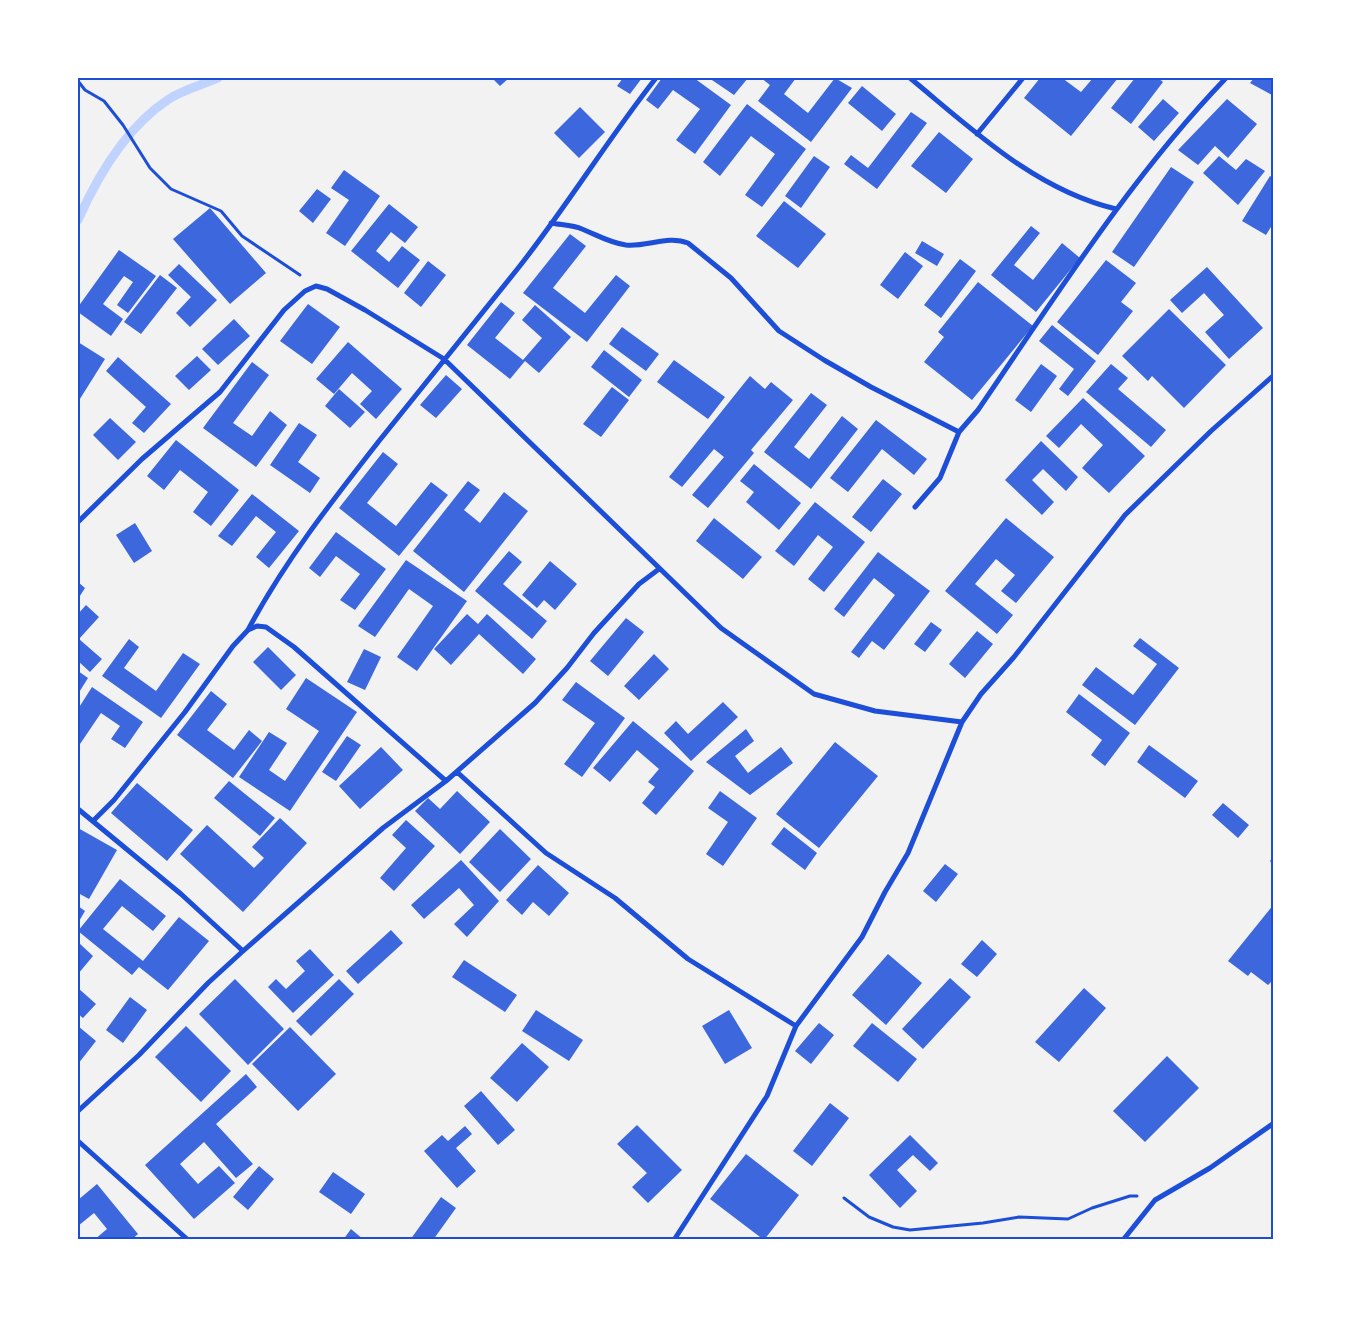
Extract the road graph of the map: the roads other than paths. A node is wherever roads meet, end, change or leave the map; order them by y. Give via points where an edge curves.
1 (656, 78) edge
2 (910, 78) edge
3 (1022, 78) edge
4 (1226, 78) edge
5 (977, 134) junction
6 (1116, 209) junction
7 (551, 223) junction
8 (444, 359) junction
9 (1274, 375) edge
10 (959, 432) junction
11 (915, 507) dead end
12 (78, 522) edge
13 (659, 568) junction
14 (248, 630) junction
15 (962, 722) junction
16 (457, 772) junction
17 (446, 781) junction
18 (78, 810) edge
19 (93, 821) junction
20 (243, 951) junction
21 (796, 1026) junction
22 (78, 1111) edge
23 (1274, 1123) edge
24 (78, 1141) edge
25 (188, 1240) edge
26 (674, 1240) edge
27 (1123, 1240) edge

1 - 7 street
2 - 5 street
3 - 5 street
4 - 6 street via 1188,117
5 - 6 street via 1045,182 1090,203
6 - 10 street via 978,410
7 - 8 street
7 - 10 street via 582,229 627,245 667,240 688,243 731,278 779,331 847,374
8 - 12 street via 365,310 316,286 305,291 284,310 220,392 142,459
8 - 13 street
8 - 14 street via 341,489 269,589
9 - 15 street via 1125,515
10 - 11 street via 940,478
13 - 15 street via 721,628 814,694 875,712
13 - 16 street via 616,609 535,703
14 - 17 street via 266,627 294,647
14 - 19 street via 232,646 185,712 120,793
15 - 21 street via 908,852 862,937
16 - 17 street
16 - 21 street via 546,853 615,898 688,959
17 - 20 street via 382,828
18 - 19 street
19 - 20 street
20 - 22 street
21 - 26 street via 767,1096
23 - 27 street via 1210,1168 1156,1200
24 - 25 street

